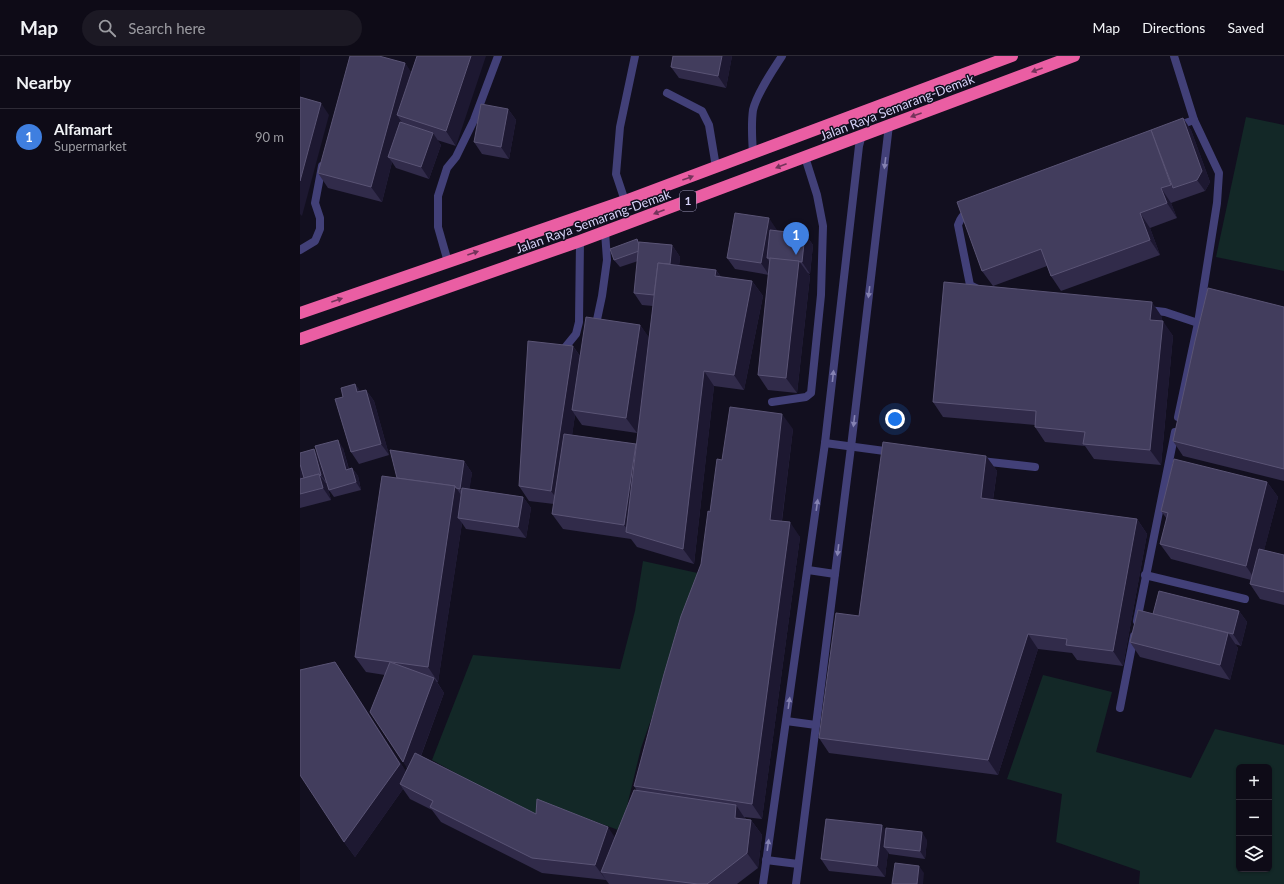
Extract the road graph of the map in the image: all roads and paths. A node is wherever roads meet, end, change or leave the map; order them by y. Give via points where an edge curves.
1 (498, 56) edge
2 (635, 56) edge
3 (782, 56) edge
4 (1012, 56) edge
5 (1074, 56) edge
6 (1174, 56) edge
7 (667, 93) dead end
8 (1194, 120) junction
9 (889, 124) junction
10 (1171, 128) edge
11 (862, 135) junction
12 (753, 153) junction
13 (805, 157) junction
14 (323, 160) edge
15 (716, 167) junction
16 (625, 201) junction
17 (981, 206) edge
18 (605, 232) junction
19 (580, 241) junction
20 (300, 250) edge
21 (448, 262) junction
22 (986, 291) edge
23 (1142, 309) edge
24 (300, 313) edge
25 (1198, 323) junction
26 (594, 335) edge
27 (300, 339) edge
28 (563, 350) edge
29 (772, 402) dead end
30 (825, 443) junction
31 (851, 447) junction
32 (897, 452) edge
33 (974, 460) edge
34 (1035, 467) dead end
35 (808, 570) junction
36 (835, 574) junction
37 (1145, 575) junction
38 (1246, 600) dead end
39 (1120, 708) dead end
40 (786, 721) junction
41 (816, 725) junction
42 (766, 860) junction
43 (798, 864) junction
44 (763, 884) edge
45 (796, 884) edge

1 - 21 lane via 474,120 456,157 447,168 438,196 438,227
2 - 16 lane via 620,127 616,174
3 - 12 lane via 767,79 754,109
4 - 12 highway, Jalan Raya Semarang-Demak / 1
5 -> 9 highway, Jalan Raya Semarang-Demak / 1
6 - 8 lane
7 - 15 lane via 702,111 709,124
8 - 10 lane
8 - 25 lane via 1219,173 1206,291
9 - 11 highway, Jalan Raya Semarang-Demak / 1
9 -> 31 lane
11 - 13 highway, Jalan Raya Semarang-Demak / 1
30 -> 11 lane
12 - 15 highway, Jalan Raya Semarang-Demak / 1
13 -> 18 highway, Jalan Raya Semarang-Demak / 1
13 - 29 lane via 817,195 823,226 821,295 811,393 806,397
14 - 20 lane via 315,203 320,218 320,229 315,241
16 -> 15 highway, Jalan Raya Semarang-Demak / 1
21 -> 16 highway, Jalan Raya Semarang-Demak / 1
17 - 22 lane via 966,212 958,225 970,285
18 - 19 highway, Jalan Raya Semarang-Demak / 1
18 - 26 lane via 607,260
19 - 27 highway, Jalan Raya Semarang-Demak / 1
19 - 28 lane via 579,322 576,334
24 -> 21 highway, Jalan Raya Semarang-Demak / 1
23 - 25 lane via 1165,312
25 - 37 lane via 1171,469
30 - 31 lane
35 -> 30 lane
31 - 32 lane
31 -> 36 lane
33 - 34 lane
35 - 36 lane
40 -> 35 lane
36 - 41 lane
37 - 38 lane
37 - 39 lane
40 - 41 lane
42 -> 40 lane
41 - 43 lane
42 - 43 lane
42 - 44 lane
43 - 45 lane

